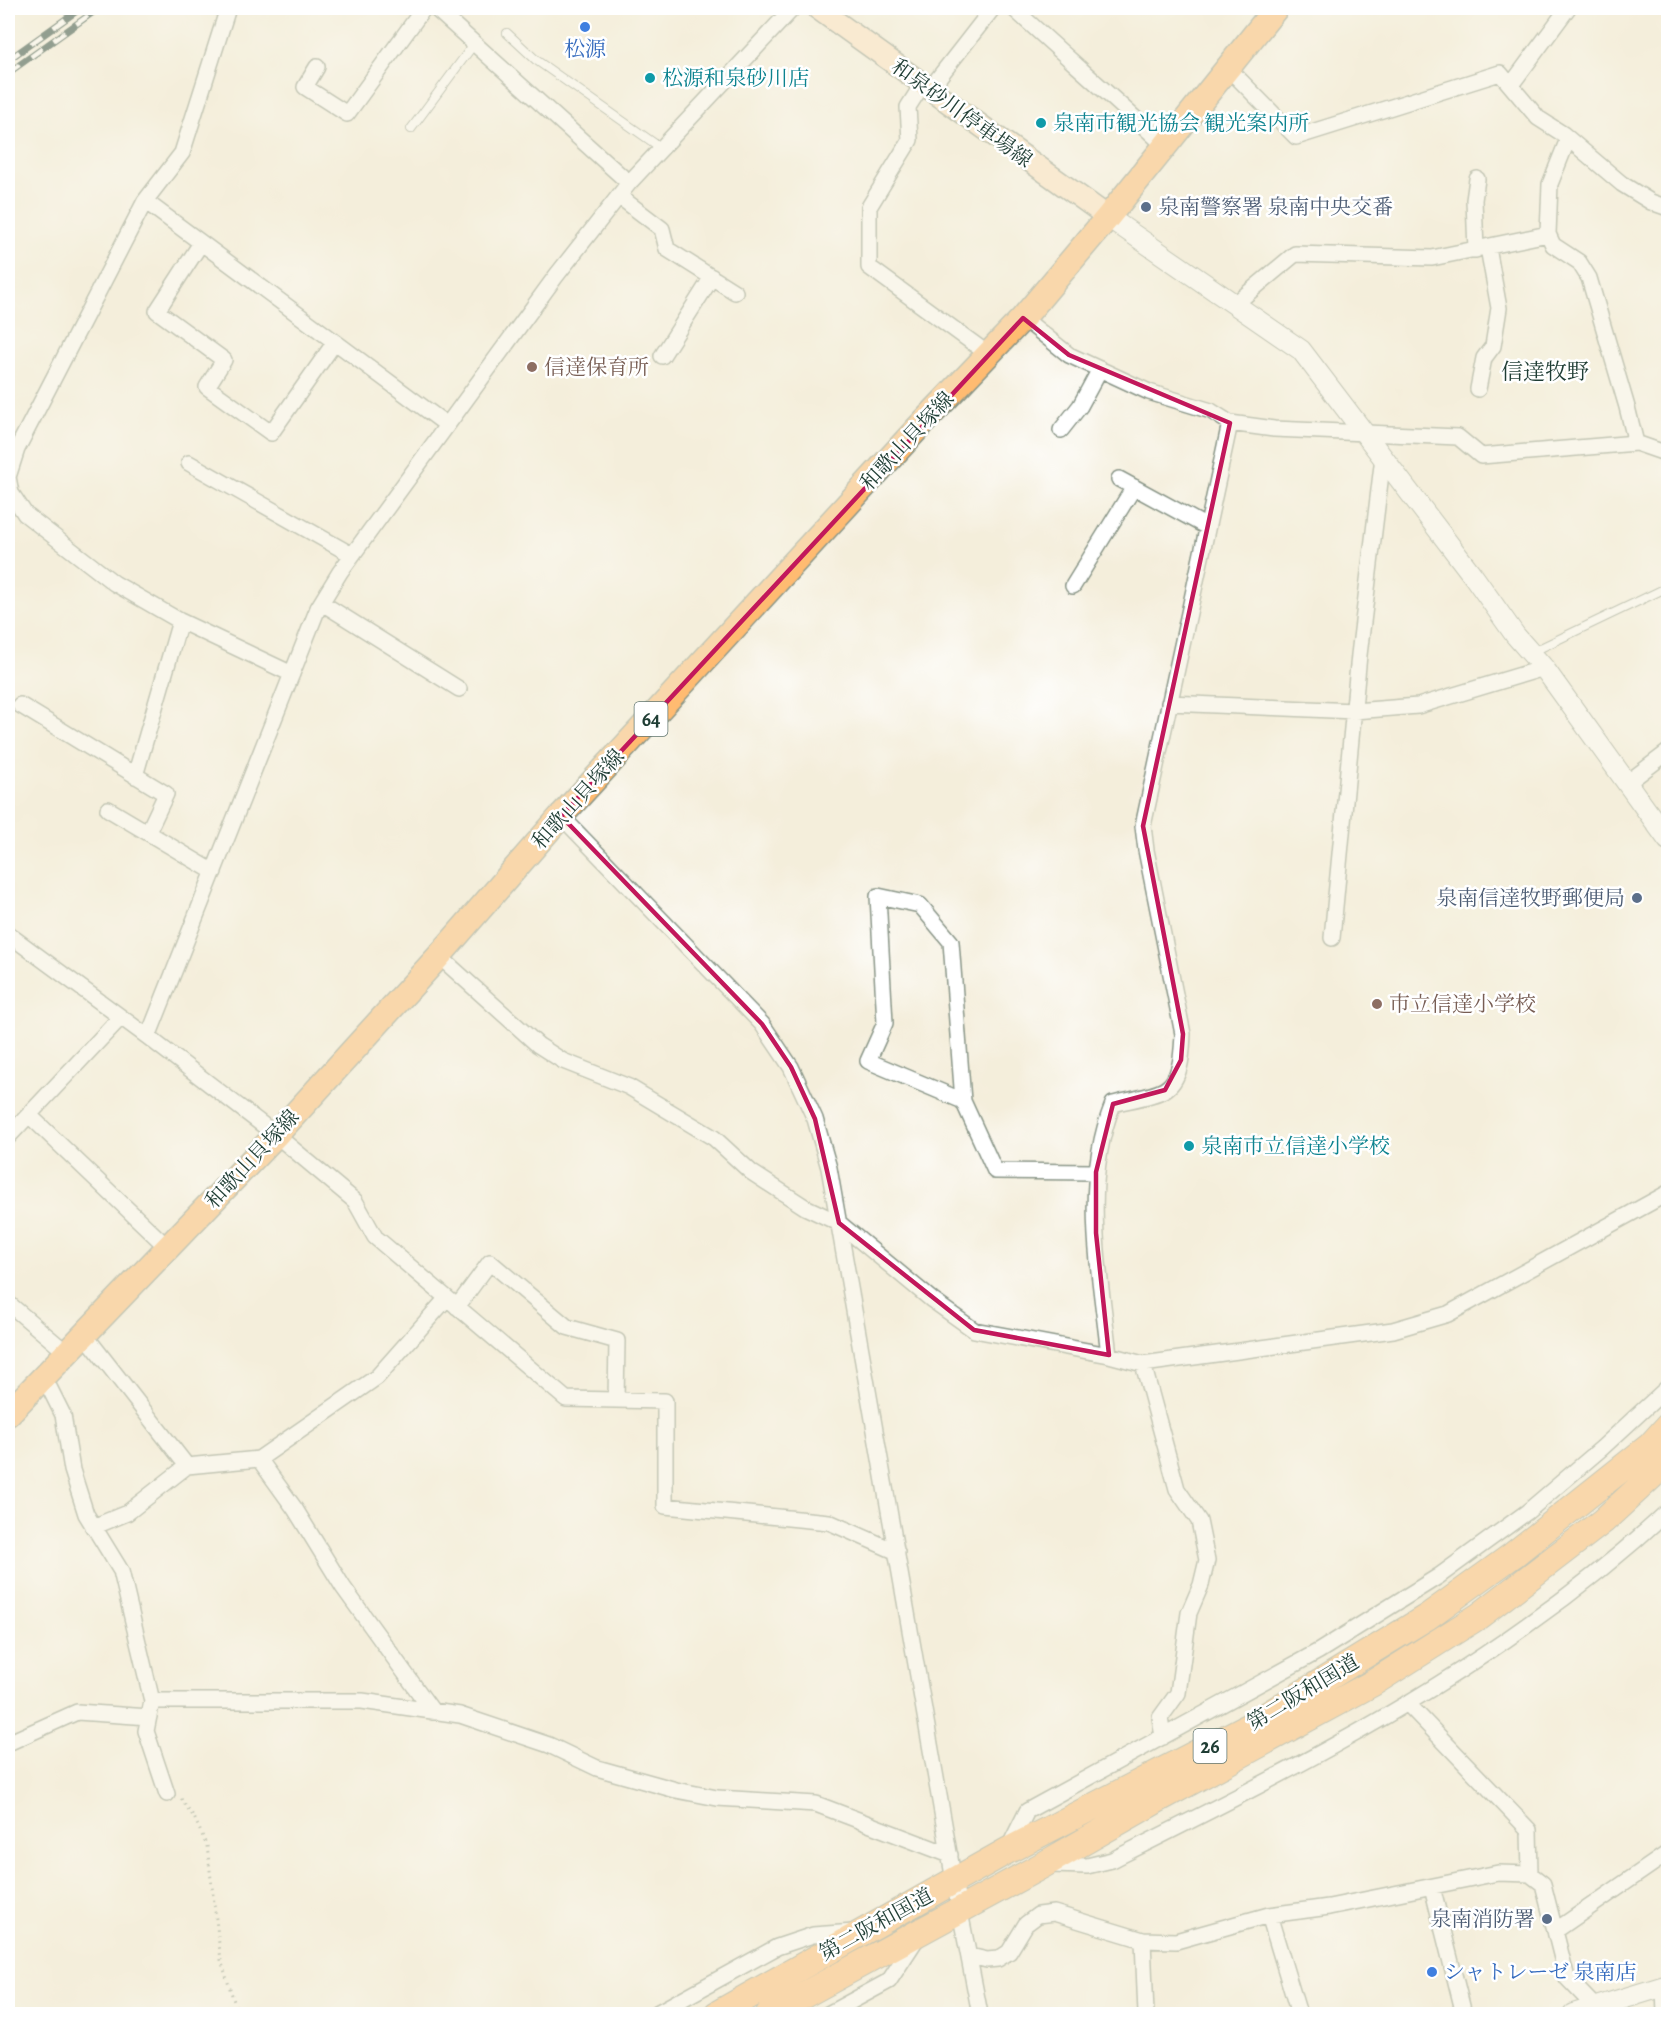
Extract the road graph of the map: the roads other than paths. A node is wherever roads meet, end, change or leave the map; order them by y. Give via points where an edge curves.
1 (228, 8) edge
2 (424, 8) edge
3 (435, 8) edge
4 (793, 8) edge
5 (817, 8) edge
6 (993, 8) edge
7 (1013, 8) edge
8 (1276, 8) edge
9 (1568, 8) edge
10 (507, 33) dead end
11 (474, 44) junction
12 (317, 67) dead end
13 (1228, 68) junction
14 (1511, 85) junction
15 (926, 87) junction
16 (411, 129) dead end
17 (1568, 139) junction
18 (1165, 146) junction
19 (661, 148) junction
20 (1478, 179) dead end
21 (629, 183) junction
22 (620, 197) junction
23 (144, 201) junction
24 (1668, 208) edge
25 (1108, 217) junction
26 (1548, 234) junction
27 (201, 243) junction
28 (1482, 249) junction
29 (712, 277) junction
30 (735, 292) dead end
31 (1235, 304) junction
32 (1023, 318) junction
33 (335, 342) junction
34 (988, 354) junction
35 (662, 356) dead end
36 (1100, 369) junction
37 (1478, 389) dead end
38 (1230, 423) junction
39 (447, 425) junction
40 (1061, 430) dead end
41 (1364, 433) junction
42 (1636, 443) junction
43 (1668, 450) edge
44 (1383, 457) junction
45 (189, 463) dead end
46 (1119, 479) dead end
47 (1134, 487) junction
48 (1207, 527) junction
49 (352, 555) junction
50 (1073, 586) dead end
51 (1668, 586) edge
52 (322, 603) junction
53 (180, 621) junction
54 (1530, 653) junction
55 (1544, 668) junction
56 (292, 674) junction
57 (459, 689) dead end
58 (1169, 703) junction
59 (20, 705) dead end
60 (1354, 711) junction
61 (1668, 752) edge
62 (135, 776) junction
63 (1627, 783) junction
64 (108, 809) dead end
65 (561, 816) junction
66 (148, 832) junction
67 (1668, 840) edge
68 (213, 872) junction
69 (8, 934) edge
70 (1332, 938) dead end
71 (439, 956) junction
72 (121, 1017) junction
73 (148, 1037) junction
74 (963, 1101) junction
75 (29, 1115) junction
76 (276, 1135) junction
77 (8, 1137) edge
78 (1096, 1172) junction
79 (1668, 1193) edge
80 (839, 1223) junction
81 (168, 1248) junction
82 (8, 1303) edge
83 (452, 1303) junction
84 (85, 1335) junction
85 (67, 1353) junction
86 (1109, 1355) junction
87 (1143, 1364) junction
88 (44, 1377) junction
89 (1668, 1387) edge
90 (616, 1400) junction
91 (8, 1414) edge
92 (1668, 1426) edge
93 (259, 1460) junction
94 (1668, 1461) edge
95 (187, 1466) junction
96 (1668, 1511) edge
97 (93, 1527) junction
98 (897, 1552) junction
99 (152, 1701) junction
100 (1407, 1703) junction
101 (433, 1712) junction
102 (149, 1717) junction
103 (1163, 1737) junction
104 (8, 1743) edge
105 (167, 1794) dead end
106 (1007, 1851) junction
107 (1668, 1853) edge
108 (950, 1855) junction
109 (1043, 1865) junction
110 (1530, 1874) junction
111 (954, 1881) junction
112 (1432, 1887) junction
113 (961, 1910) junction
114 (1269, 1915) junction
115 (863, 1931) junction
116 (1555, 1931) junction
117 (920, 1933) junction
118 (1143, 1940) junction
119 (970, 1956) junction
120 (1666, 1986) edge
121 (1595, 2007) junction
122 (655, 2014) edge
123 (717, 2014) edge
124 (769, 2014) edge
125 (828, 2014) edge
126 (980, 2014) edge
127 (1146, 2014) edge
128 (1299, 2014) edge
129 (1464, 2014) edge
130 (1573, 2014) edge
131 (1665, 2014) edge

1 - 23 street via 182,153
2 - 12 street via 347,114 305,87
3 - 11 street
4 - 19 street
5 - 15 main road, 和泉砂川停車場線
6 - 15 street
7 - 18 street
8 - 13 main road, 和歌山貝塚線 / 64
9 - 14 street
10 - 19 lane via 536,60
11 - 16 lane
11 - 21 street
13 - 14 street via 1296,137 1500,74
13 - 18 main road, 和歌山貝塚線 / 64
14 - 17 street via 1538,118
15 - 25 main road, 和泉砂川停車場線
15 - 34 street via 908,107 910,140 869,207 868,267
17 - 24 street via 1622,184
17 - 26 street via 1550,184
18 - 25 main road, 和歌山貝塚線 / 64
19 - 21 street
20 - 28 street via 1474,200
21 - 22 street
22 - 29 street via 662,229 667,249
22 - 39 street via 556,276
23 - 27 street
23 - 53 street via 16,449 8,477 11,493 25,514 114,583
25 - 31 street
25 - 32 main road, 和歌山貝塚線 / 64
26 - 28 street
26 - 42 street via 1553,244 1579,262 1589,278
27 - 33 street
27 - 33 street via 157,311 224,360 207,387 271,433
28 - 31 street via 1432,258 1295,254
28 - 37 street via 1499,308 1493,346 1484,358
29 - 30 street
29 - 35 street
31 - 41 street via 1301,350
32 - 34 main road, 和歌山貝塚線 / 64
32 - 36 street via 1069,355
33 - 39 street
34 - 65 main road, 和歌山貝塚線 / 64
36 - 38 street via 1149,392 1211,411
36 - 40 street via 1080,406
38 - 41 street
38 - 48 street
39 - 49 street
41 - 42 street via 1458,437 1481,456
41 - 44 street
42 - 43 street via 1662,452
44 - 54 street
44 - 60 street
45 - 49 street
46 - 47 street
47 - 48 street
47 - 50 street
48 - 58 street
49 - 52 street
51 - 54 lane
52 - 56 street
52 - 57 street
53 - 56 street
53 - 62 street
54 - 55 street
55 - 60 street via 1418,706
55 - 63 street
56 - 68 street
58 - 60 street
58 - 78 street via 1143,826 1183,1034 1181,1060 1174,1080 1165,1090 1113,1104
59 - 62 street
60 - 70 street
61 - 63 street
62 - 66 street via 166,794
63 - 67 street
64 - 66 street
65 - 71 main road, 和歌山貝塚線 / 64
65 - 80 street via 762,1024 790,1067 815,1119
66 - 68 street
68 - 73 street
69 - 72 street
71 - 76 main road, 和歌山貝塚線 / 64
71 - 80 street via 547,1051 629,1087 714,1138 751,1172 805,1207
72 - 73 street
72 - 75 street
73 - 76 street
74 - 74 street via 868,1060 885,1023 878,896 920,904 951,942
74 - 78 street via 995,1171
75 - 77 street
75 - 81 street
76 - 81 main road, 和歌山貝塚線 / 64
76 - 83 street via 355,1201 375,1237
78 - 86 street via 1096,1233
79 - 87 street via 1448,1314 1393,1330
80 - 86 street via 974,1330
80 - 98 street
81 - 84 main road, 和歌山貝塚線 / 64
82 - 85 street
83 - 90 street via 566,1399
83 - 90 street via 490,1262 567,1327 617,1341
83 - 93 street via 377,1377
84 - 85 main road, 和歌山貝塚線 / 64
84 - 95 street
85 - 88 main road, 和歌山貝塚線 / 64
86 - 87 street
87 - 103 street via 1177,1489 1199,1521 1207,1560 1189,1613 1178,1693 1160,1718
88 - 91 main road, 和歌山貝塚線 / 64
88 - 97 street via 63,1415 72,1470
89 - 103 street via 1527,1512 1439,1576 1320,1651
90 - 98 street via 665,1401 665,1506 829,1522
92 - 106 highway, 第二阪和国道 / 26 via 1650,1446 1522,1548 1427,1617 1249,1726
93 - 95 street
93 - 101 street via 343,1587
94 - 109 highway, 第二阪和国道 / 26 via 1603,1521 1479,1616 1373,1683
95 - 97 street via 127,1513
96 - 100 street via 1527,1626
97 - 99 street via 121,1571
98 - 108 street
99 - 101 street via 362,1701
99 - 102 street
100 - 109 street via 1261,1785 1112,1860 1086,1866
100 - 110 street via 1529,1830
101 - 108 street via 460,1715 549,1744 597,1768 676,1790 717,1798 816,1804
102 - 104 street via 77,1712
102 - 105 street via 146,1731
103 - 106 street via 1027,1812
106 - 111 highway, 第二阪和国道 / 26
107 - 116 street
108 - 111 street
109 - 113 highway, 第二阪和国道 / 26
110 - 112 street via 1498,1872
110 - 116 street via 1543,1884
111 - 113 street
111 - 115 highway, 第二阪和国道 / 26
112 - 114 street
112 - 129 street
113 - 117 highway, 第二阪和国道 / 26
113 - 119 street
114 - 118 street via 1176,1941
114 - 128 street
115 - 122 street via 813,1935 777,1947
115 - 123 highway, 第二阪和国道 / 26
116 - 121 street via 1567,1978
117 - 124 highway, 第二阪和国道 / 26
117 - 125 street via 889,1981
118 - 119 street via 1054,1913 1038,1916 1026,1924 1010,1952 998,1959
118 - 127 street
119 - 126 street
120 - 121 street
120 - 131 street
121 - 130 street

